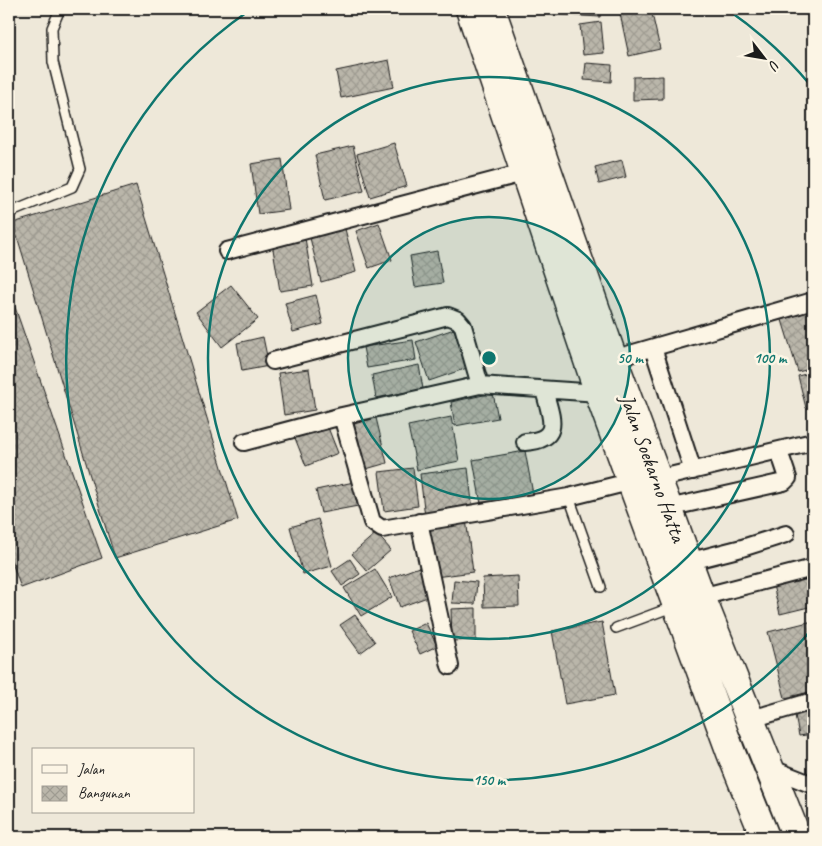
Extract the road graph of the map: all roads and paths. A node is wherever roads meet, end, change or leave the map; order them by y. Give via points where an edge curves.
1 (60, 9) edge
2 (483, 15) edge
3 (523, 172) junction
4 (9, 213) edge
5 (227, 251) dead end
6 (813, 301) edge
7 (653, 348) junction
8 (613, 358) junction
9 (273, 361) dead end
10 (480, 385) junction
11 (544, 390) junction
12 (599, 393) junction
13 (342, 416) junction
14 (244, 442) dead end
15 (525, 442) dead end
16 (813, 442) edge
17 (782, 460) dead end
18 (693, 471) junction
19 (645, 480) junction
20 (569, 497) junction
21 (668, 508) junction
22 (419, 522) junction
23 (786, 534) dead end
24 (687, 562) junction
25 (813, 568) edge
26 (601, 587) dead end
27 (689, 601) junction
28 (616, 628) dead end
29 (450, 666) dead end
30 (813, 701) edge
31 (748, 720) junction
32 (770, 768) junction
33 (813, 785) edge
34 (765, 837) edge
35 (797, 837) edge

1 - 4 lane via 52,28 53,62 80,169 72,187
2 - 3 highway, Jalan Soekarno Hatta
2 - 8 highway, Jalan Soekarno Hatta
3 - 5 street
3 - 12 highway, Jalan Soekarno Hatta
6 - 7 street
7 - 8 street
7 - 18 street
8 - 19 highway, Jalan Soekarno Hatta
9 - 10 street via 448,316 463,326
10 - 11 street
10 - 13 street
11 - 12 street
11 - 15 street via 552,427 547,436 536,442
12 - 19 highway, Jalan Soekarno Hatta
13 - 14 street
13 - 22 street via 372,522 382,529
16 - 18 street
17 - 21 street via 788,478 784,482
18 - 19 street
19 - 20 street
19 - 21 highway, Jalan Soekarno Hatta
19 - 27 highway, Jalan Soekarno Hatta
20 - 22 street
20 - 26 lane
21 - 24 highway, Jalan Soekarno Hatta
22 - 29 street
23 - 24 street
24 - 27 highway, Jalan Soekarno Hatta
25 - 27 street
27 - 28 lane
27 - 31 highway, Jalan Soekarno Hatta
27 - 34 highway, Jalan Soekarno Hatta via 731,753
30 - 31 street
31 - 32 highway, Jalan Soekarno Hatta
32 - 33 street
32 - 35 highway, Jalan Soekarno Hatta

